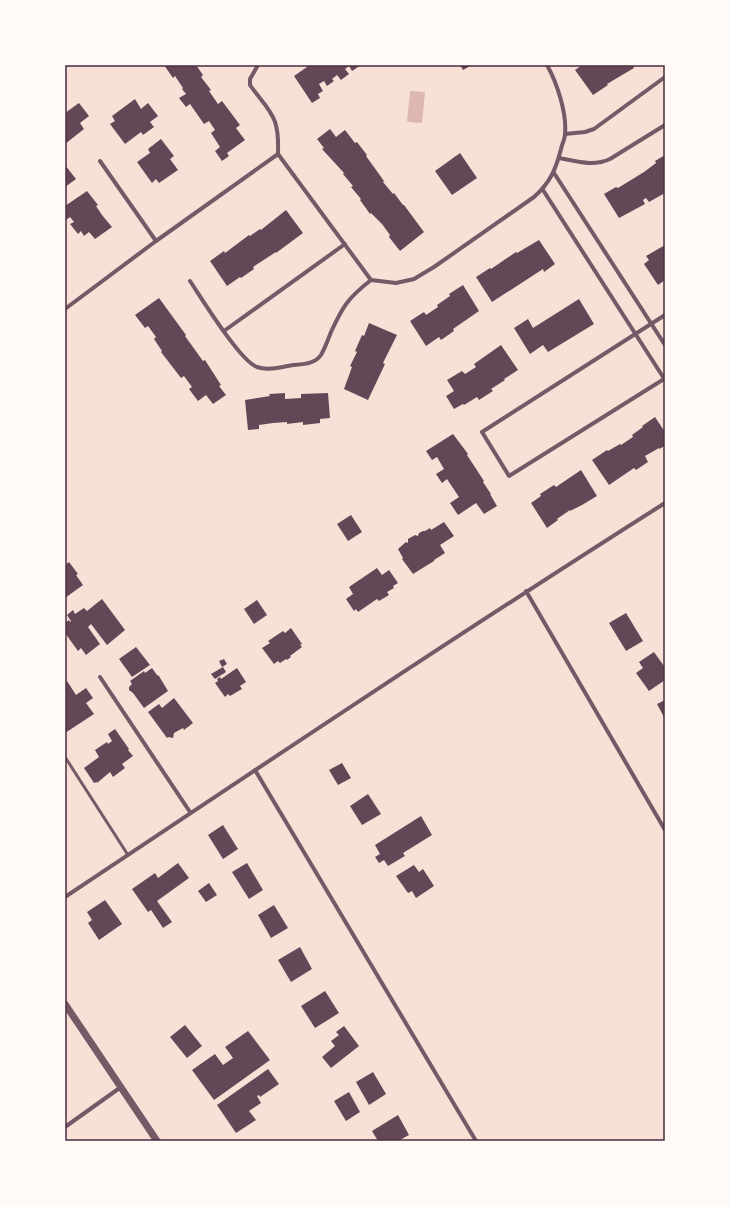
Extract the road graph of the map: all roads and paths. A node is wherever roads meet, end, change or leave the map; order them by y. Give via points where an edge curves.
1 (258, 65) edge
2 (547, 65) edge
3 (665, 77) edge
4 (665, 125) edge
5 (565, 134) junction
6 (278, 154) junction
7 (559, 158) junction
8 (100, 161) dead end
9 (554, 173) junction
10 (543, 190) junction
11 (156, 241) junction
12 (345, 244) junction
13 (371, 280) junction
14 (190, 281) dead end
15 (65, 309) edge
16 (665, 315) edge
17 (651, 324) junction
18 (224, 331) junction
19 (635, 334) junction
20 (665, 345) edge
21 (665, 380) edge
22 (665, 503) edge
23 (526, 591) junction
24 (100, 677) dead end
25 (65, 757) edge
26 (255, 770) junction
27 (190, 812) junction
28 (665, 830) edge
29 (128, 854) junction
30 (65, 897) edge
31 (65, 1004) edge
32 (121, 1087) junction
33 (65, 1127) edge
34 (157, 1141) edge
35 (476, 1141) edge

1 - 6 street via 250,79 250,85 276,124
2 - 5 street via 558,90
3 - 5 street via 594,129
4 - 7 street via 601,163
5 - 7 street
6 - 11 street
6 - 12 street
7 - 9 street
8 - 11 street
9 - 10 street
9 - 17 street
10 - 13 street via 414,279 396,283
10 - 19 street
11 - 15 street
12 - 13 street
12 - 18 street
13 - 18 street via 347,301 321,355 313,362 259,368 246,360
14 - 18 street
16 - 17 street
17 - 19 street
17 - 20 street
19 - 21 street
19 - 21 street via 482,432 509,476
22 - 23 street
23 - 26 street
23 - 28 street
24 - 27 street
25 - 29 lane
26 - 27 street
26 - 35 street
27 - 29 street
29 - 30 street
31 - 32 street
32 - 33 street
32 - 34 street

